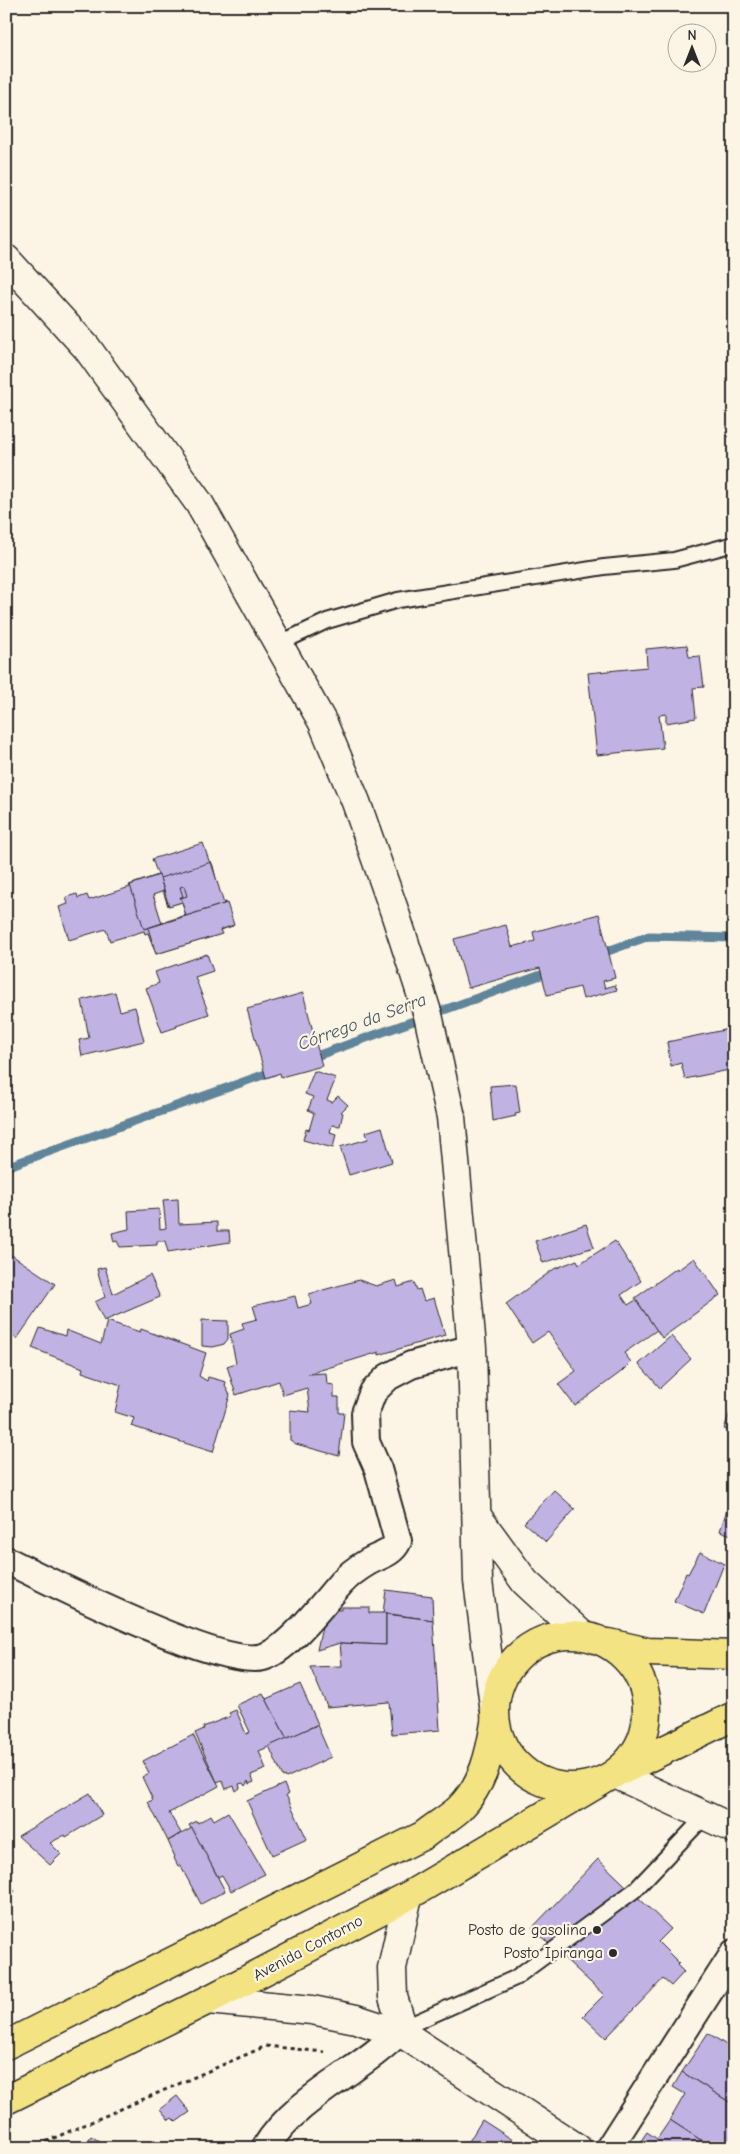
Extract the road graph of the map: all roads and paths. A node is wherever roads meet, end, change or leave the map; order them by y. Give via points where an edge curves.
1 (6, 259) edge
2 (734, 544) edge
3 (278, 644) junction
4 (472, 1348) junction
5 (477, 1516) junction
6 (6, 1560) edge
7 (593, 1638) junction
8 (734, 1655) edge
9 (495, 1714) junction
10 (734, 1716) edge
11 (608, 1777) junction
12 (706, 1815) junction
13 (734, 1829) edge
14 (408, 1896) junction
15 (734, 1953) edge
16 (208, 2000) junction
17 (402, 2032) junction
18 (6, 2044) edge
19 (333, 2053) dead end
20 (6, 2100) edge
21 (31, 2148) edge
22 (265, 2148) edge
23 (577, 2148) edge
24 (609, 2148) edge

1 - 3 main road via 87,348 199,503
2 - 3 lane via 674,560 604,567 398,600 327,621
3 - 4 main road via 324,723 356,802 428,1015 451,1117
4 - 5 main road
4 - 6 street via 411,1365 388,1377 373,1392 365,1414 366,1442 378,1469 398,1540 392,1551 349,1574 313,1616 275,1652 261,1658 241,1658 212,1651 80,1596
5 - 7 main road via 526,1582
5 - 9 main road via 478,1581
7 - 8 main road via 648,1652
7 - 9 main road via 556,1636 533,1644 514,1660 500,1681
7 - 11 main road via 623,1654 637,1672 646,1693 648,1716 643,1738 631,1758
9 - 11 main road via 502,1745 516,1764 534,1778 556,1786 579,1787
9 - 18 main road via 489,1758 476,1787 459,1808 424,1835
10 - 11 main road, Avenida Contorno
11 - 12 main road
11 - 14 main road, Avenida Contorno
12 - 13 main road
12 - 17 lane via 635,1890 516,1978
14 - 16 main road, Avenida Contorno
14 - 17 main road via 392,1968 393,1997
15 - 24 street
16 - 17 main road via 312,2010
16 - 20 main road, Avenida Contorno
17 - 22 street via 307,2102
17 - 23 main road
19 - 21 path via 266,2046

